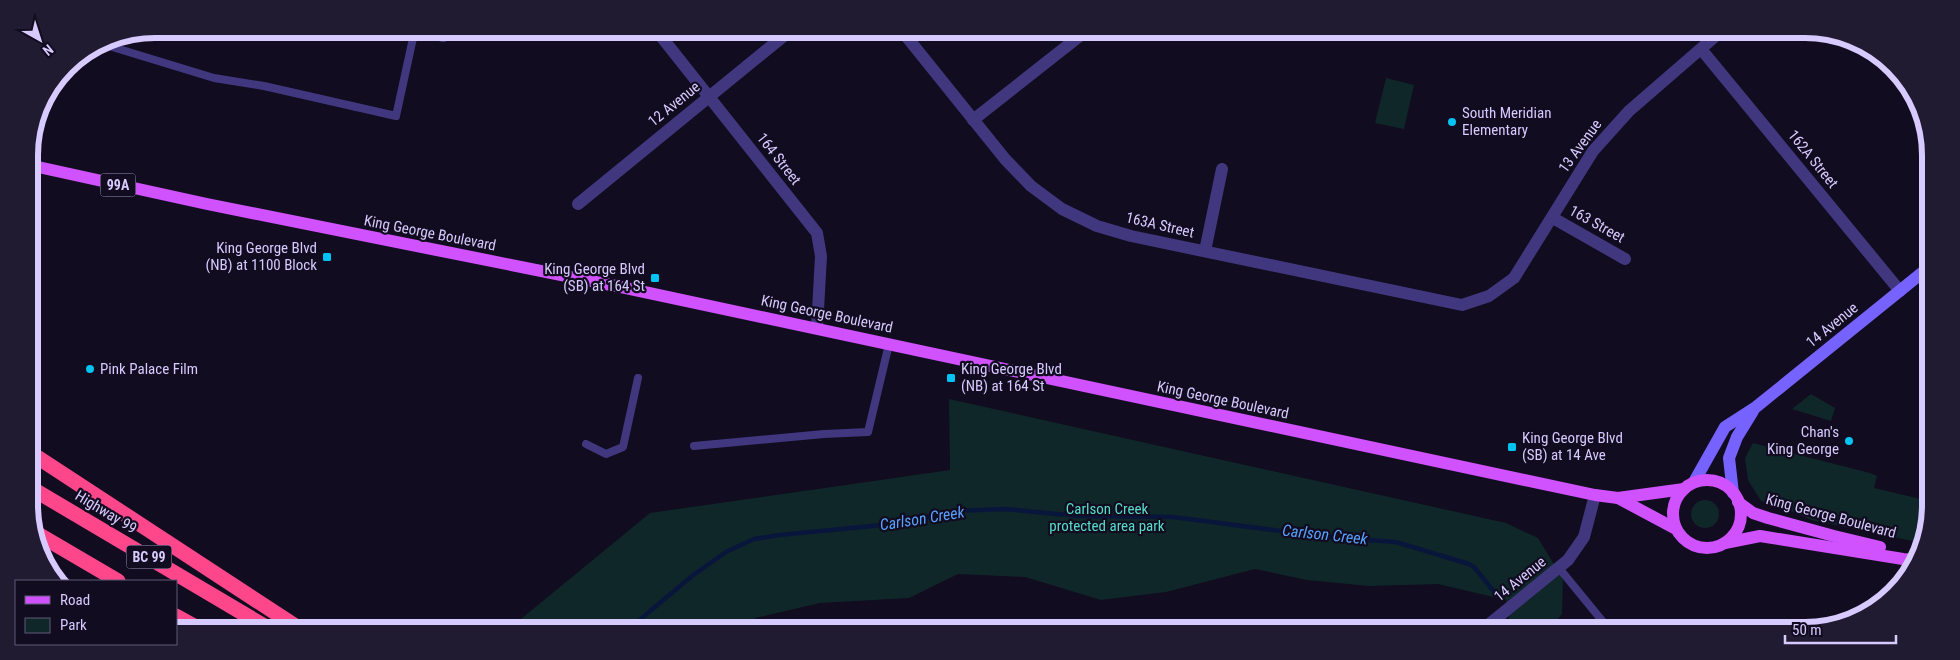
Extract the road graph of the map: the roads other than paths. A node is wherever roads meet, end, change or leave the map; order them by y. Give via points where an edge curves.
1 (413, 38) edge
2 (662, 38) edge
3 (781, 38) edge
4 (908, 38) edge
5 (1077, 38) edge
6 (1714, 38) edge
7 (110, 46) edge
8 (1702, 49) junction
9 (710, 97) junction
10 (973, 120) junction
11 (38, 167) edge
12 (1222, 169) dead end
13 (578, 204) dead end
14 (1552, 218) junction
15 (1205, 251) junction
16 (1625, 259) dead end
17 (1922, 273) edge
18 (1900, 291) junction
19 (1489, 296) joint
20 (817, 328) junction
21 (889, 344) junction
22 (638, 378) dead end
23 (1756, 407) junction
24 (586, 444) dead end
25 (694, 446) dead end
26 (38, 458) edge
27 (1689, 486) junction
28 (38, 492) edge
29 (1595, 495) junction
30 (1735, 497) junction
31 (1618, 498) junction
32 (1676, 528) junction
33 (41, 536) edge
34 (1725, 543) junction
35 (1911, 555) edge
36 (1909, 559) edge
37 (1559, 568) junction
38 (116, 580) edge
39 (258, 622) edge
40 (289, 622) edge
41 (1492, 622) edge
42 (1603, 622) edge

1 - 7 lane via 396,116 214,78
2 - 9 street, 164 Street
3 - 9 street, 12 Avenue
4 - 10 street, 163A Street
5 - 10 street
6 - 8 street, 13 Avenue
8 - 14 street, 13 Avenue via 1613,127 1593,151
8 - 18 street, 162A Street
9 - 13 street, 12 Avenue
9 - 20 street, 164 Street via 817,233 821,256
10 - 15 street, 163A Street via 1031,186 1062,208 1097,226
11 - 20 main road, King George Boulevard / 99A
12 - 15 street
14 - 16 street, 163 Street
14 - 19 street, 13 Avenue via 1514,278
15 - 19 street, 163A Street via 1462,305
17 - 18 street, 14 Avenue
18 - 23 street, 14 Avenue
20 - 21 main road, King George Boulevard
21 - 25 lane via 868,432
21 - 29 main road, King George Boulevard
22 - 24 lane via 623,447 606,454
23 - 27 street, 14 Avenue via 1726,427
23 - 30 street, 14 Avenue via 1737,437 1729,458
26 - 40 highway
27 - 30 main road via 1705,480 1715,481
27 - 31 main road, King George Boulevard
27 - 32 main road via 1677,497 1673,507
28 - 39 highway, Highway 99 / BC 99
29 - 31 main road, King George Boulevard
29 - 37 street, 14 Avenue via 1584,537
30 - 34 main road via 1740,513 1739,524
30 - 35 main road, King George Boulevard via 1753,512 1768,518
31 - 32 main road, King George Boulevard
32 - 34 main road via 1682,538 1692,544 1708,547
33 - 38 highway, BC 99
34 - 36 main road, King George Boulevard via 1760,536
37 - 41 street, 14 Avenue
37 - 42 lane

